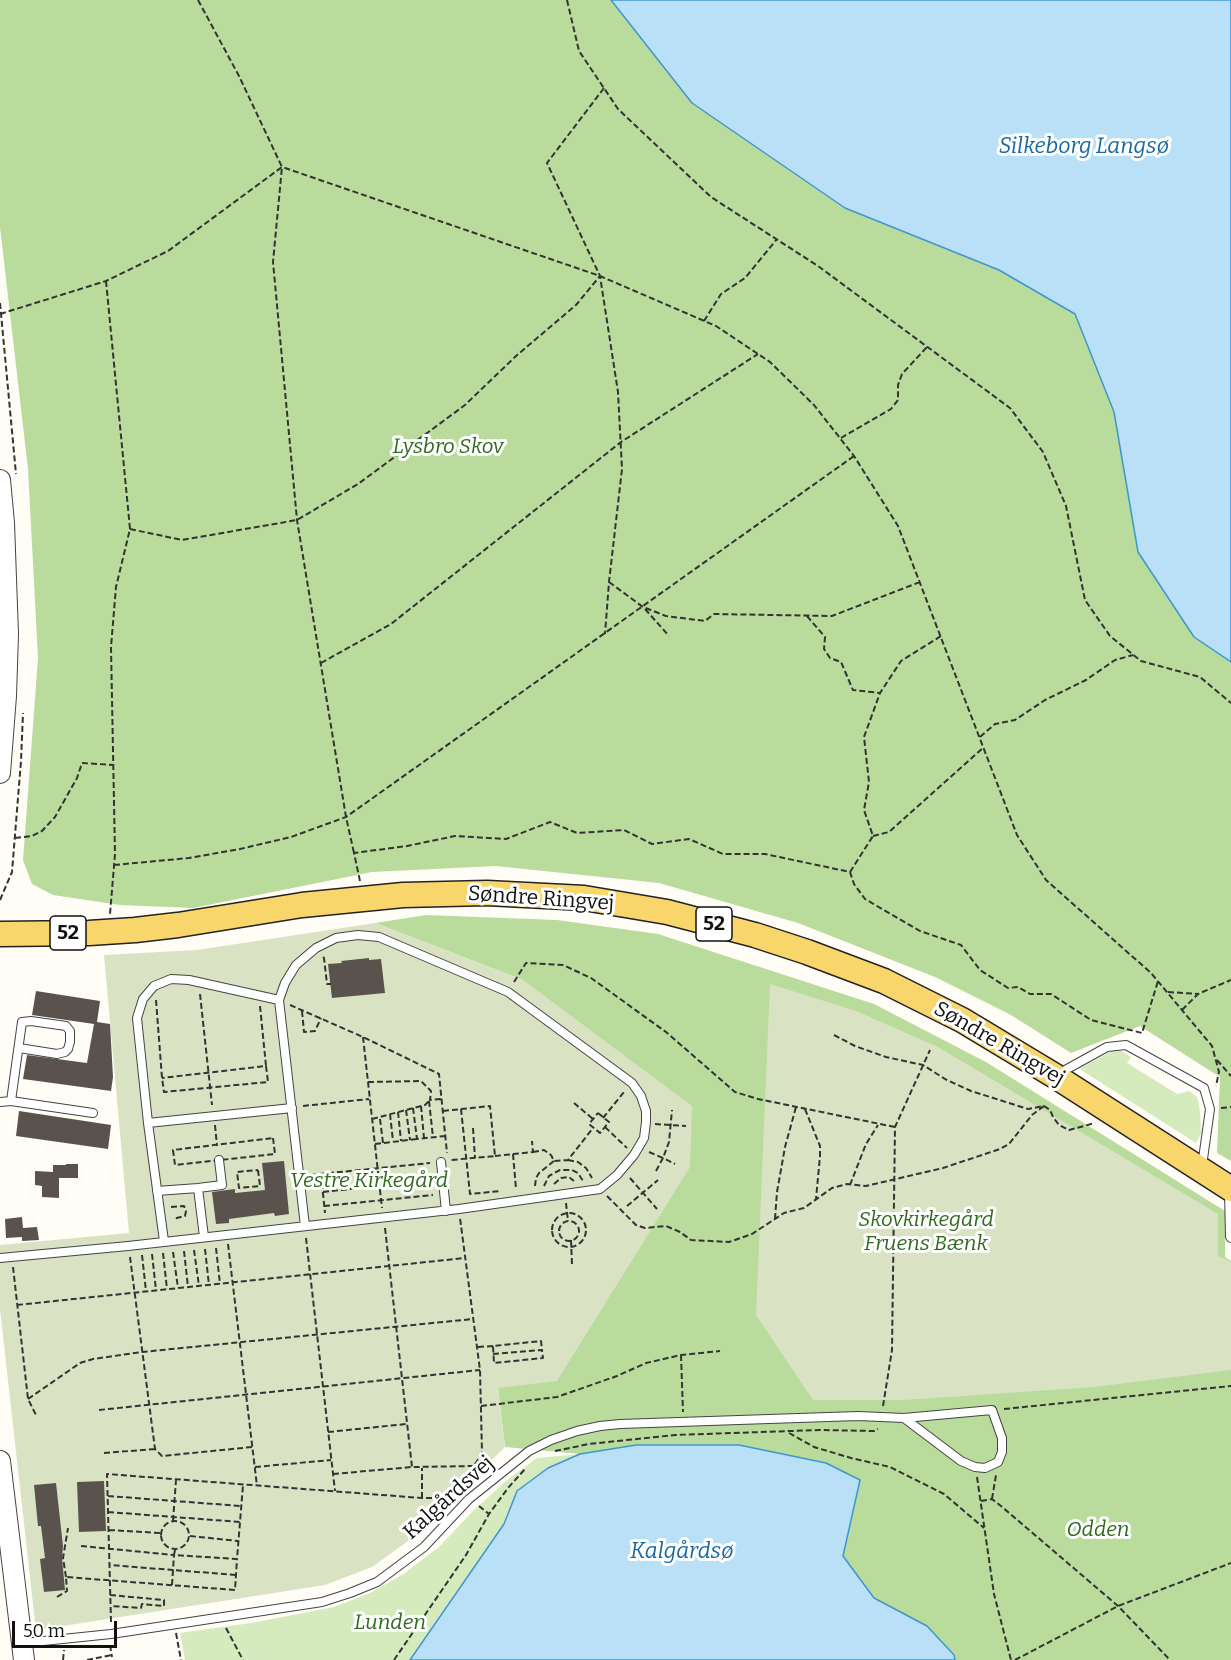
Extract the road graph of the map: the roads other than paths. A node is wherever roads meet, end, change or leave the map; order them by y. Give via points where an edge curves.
1 (0, 480) edge
2 (0, 773) edge
3 (0, 933) edge
4 (279, 1000) junction
5 (19, 1048) junction
6 (1055, 1076) junction
7 (11, 1101) junction
8 (0, 1102) edge
9 (292, 1108) junction
10 (93, 1113) dead end
11 (148, 1123) junction
12 (219, 1160) dead end
13 (441, 1162) road end
14 (1202, 1171) junction
15 (198, 1188) junction
16 (1230, 1189) edge
17 (157, 1191) junction
18 (446, 1211) junction
19 (305, 1226) junction
20 (204, 1237) junction
21 (1231, 1238) edge
22 (164, 1241) junction
23 (0, 1258) edge
24 (904, 1418) junction
25 (0, 1461) edge
26 (23, 1651) edge

1 - 2 street via 8,634
3 - 6 main road, Søndre Ringvej / 52 via 178,925 302,905 403,895 574,897 678,915 807,952 884,981 962,1020
4 - 9 lane
4 - 11 lane via 199,982 171,979 154,986 143,999 137,1018
4 - 18 lane via 296,965 314,950 336,938 380,937 508,992 632,1083 641,1096 646,1111 644,1138 622,1170 600,1190
5 - 5 lane via 22,1022 66,1026 70,1031 65,1052
5 - 7 lane
6 - 14 main road, Søndre Ringvej / 52
6 - 14 lane via 1107,1047 1126,1045 1204,1088 1210,1109
7 - 8 lane
7 - 10 lane
9 - 11 lane
9 - 19 lane
11 - 17 lane
12 - 15 lane via 222,1185
13 - 18 lane
14 - 16 main road, Søndre Ringvej / 52
15 - 17 lane
15 - 20 lane
16 - 21 lane
17 - 22 lane
18 - 19 lane
19 - 20 lane
20 - 22 lane
22 - 23 lane
24 - 24 lane, Kalgårdsvej via 992,1410 1002,1438 998,1462 986,1468 961,1461
24 - 26 lane, Kalgårdsvej via 620,1424 577,1431 529,1451 469,1499 424,1547 377,1582 322,1602
25 - 26 street

